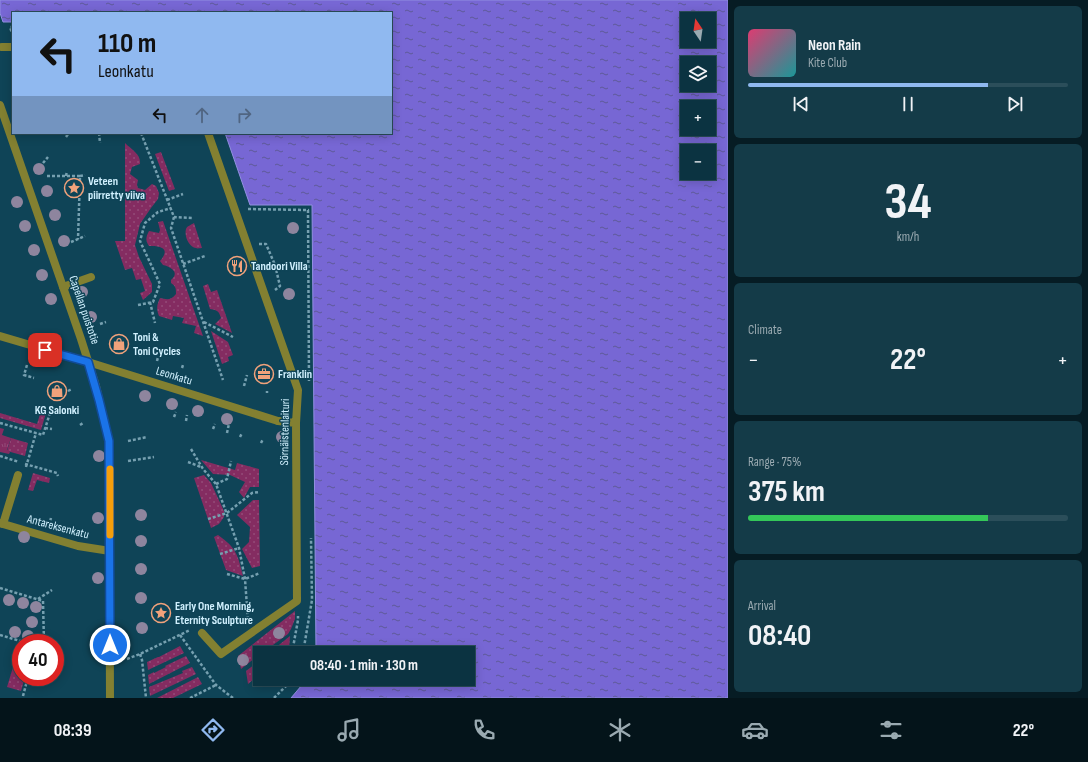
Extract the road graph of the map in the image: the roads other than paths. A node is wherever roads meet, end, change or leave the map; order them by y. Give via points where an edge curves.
1 (2, 47) dead end
2 (12, 47) edge
3 (0, 105) edge
4 (208, 134) edge
5 (91, 277) dead end
6 (63, 287) junction
7 (0, 336) edge
8 (88, 362) junction
9 (296, 423) junction
10 (18, 475) dead end
11 (1, 524) edge
12 (110, 551) junction
13 (202, 633) road end
14 (110, 698) edge

1 - 2 street
3 - 6 street, Capellan puistotie
4 - 9 street, Sörnäistenlaituri via 298,390
5 - 6 street
6 - 8 street, Capellan puistotie
7 - 8 street, Leonkatu
8 - 9 street, Leonkatu via 278,421
8 - 12 street, Capellan puistotie via 109,441
9 - 13 street, Sörnäistenlaituri via 297,601 221,654
10 - 11 street
11 - 12 street, Antareksenkatu via 78,546
12 - 14 street, Capellan puistotie

